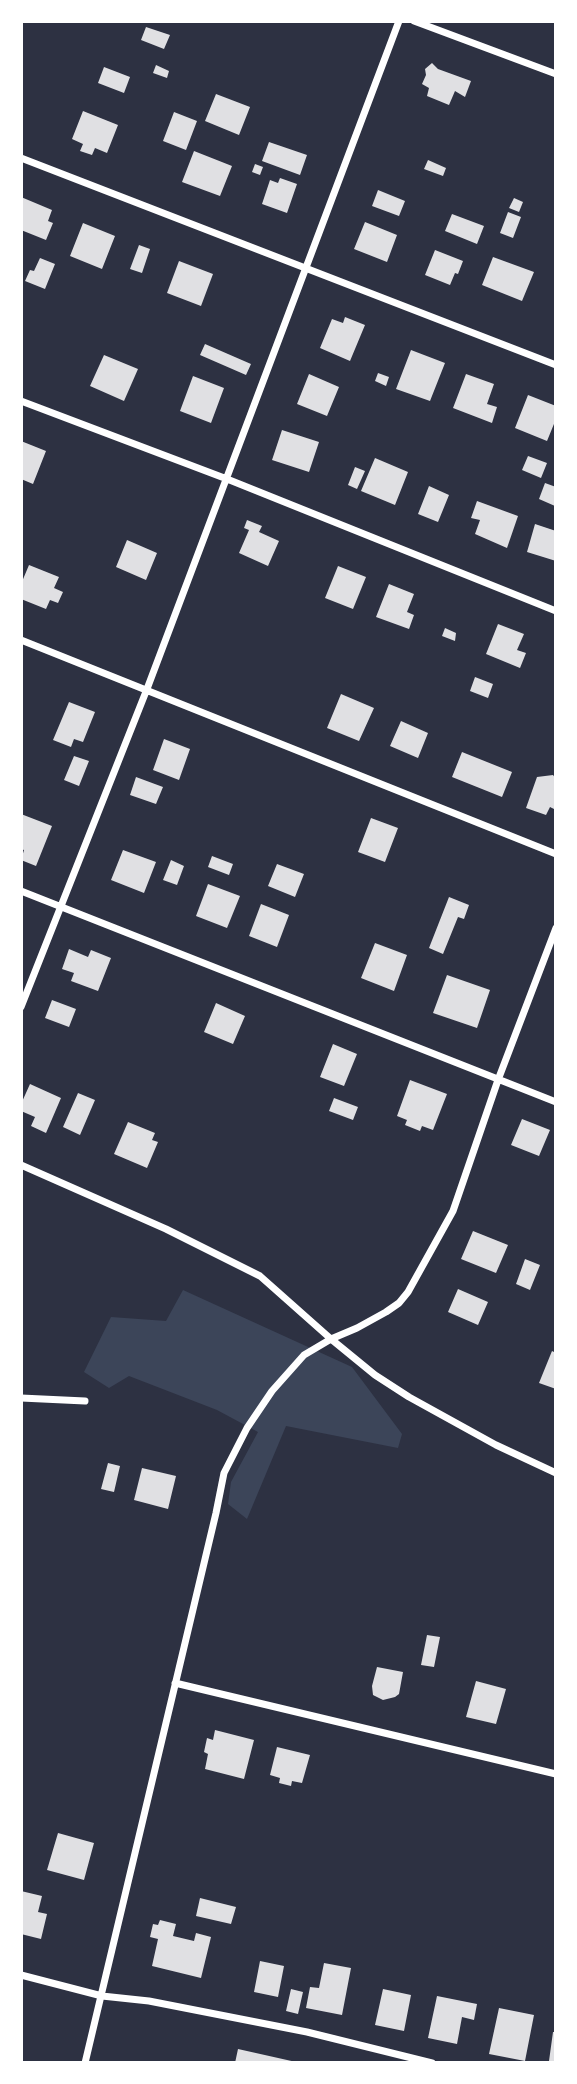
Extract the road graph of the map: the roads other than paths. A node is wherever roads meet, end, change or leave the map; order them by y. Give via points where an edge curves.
1 (399, 21) edge
2 (414, 21) edge
3 (556, 74) edge
4 (21, 158) edge
5 (306, 268) junction
6 (556, 365) edge
7 (21, 401) edge
8 (227, 479) junction
9 (556, 611) edge
10 (21, 640) edge
11 (147, 689) junction
12 (556, 854) edge
13 (21, 891) edge
14 (62, 906) junction
15 (556, 928) edge
16 (21, 1007) edge
17 (498, 1080) junction
18 (556, 1102) edge
19 (21, 1165) edge
20 (331, 1339) junction
21 (21, 1398) edge
22 (85, 1401) dead end
23 (556, 1472) edge
24 (176, 1683) junction
25 (556, 1774) edge
26 (21, 1975) edge
27 (102, 1996) junction
28 (85, 2063) edge
29 (432, 2063) edge

1 - 5 street
2 - 3 street
4 - 5 street
5 - 6 street
5 - 8 street
7 - 8 street
8 - 9 street
8 - 11 street
10 - 11 street
11 - 12 street
11 - 14 street
13 - 14 street
14 - 16 street
14 - 17 street
15 - 17 street
17 - 18 street
17 - 20 street via 453,1211 415,1282 399,1303
19 - 20 street via 260,1276
20 - 23 street via 400,1391 496,1445
20 - 24 street via 304,1354 272,1391 224,1473
21 - 22 street
24 - 25 street
24 - 27 street
26 - 27 street
27 - 28 street
27 - 29 street via 307,2032

